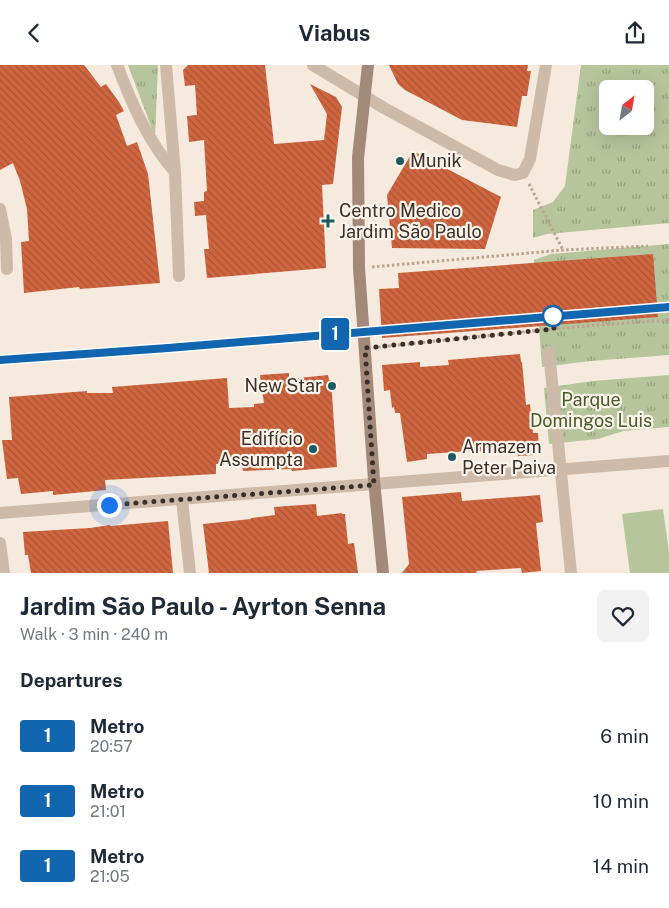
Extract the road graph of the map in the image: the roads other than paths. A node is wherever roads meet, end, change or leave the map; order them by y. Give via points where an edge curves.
1 (117, 65) edge
2 (166, 65) edge
3 (313, 65) edge
4 (368, 65) edge
5 (546, 65) edge
6 (364, 96) junction
7 (175, 172) junction
8 (0, 209) edge
9 (7, 269) dead end
10 (179, 276) dead end
11 (549, 352) dead end
12 (669, 461) edge
13 (559, 468) junction
14 (374, 485) junction
15 (182, 500) junction
16 (0, 513) edge
17 (0, 543) edge
18 (4, 573) edge
19 (190, 573) edge
20 (383, 573) edge
21 (571, 573) edge

1 - 7 street via 150,136
2 - 7 street
3 - 6 street
4 - 6 main road
5 - 6 street via 530,159 523,173 515,175 498,170
6 - 14 main road via 358,159 358,268
7 - 10 street
8 - 9 street
11 - 13 street
12 - 13 street
13 - 14 street
13 - 21 street
14 - 15 street
14 - 20 main road
15 - 16 street
15 - 19 street
17 - 18 street

